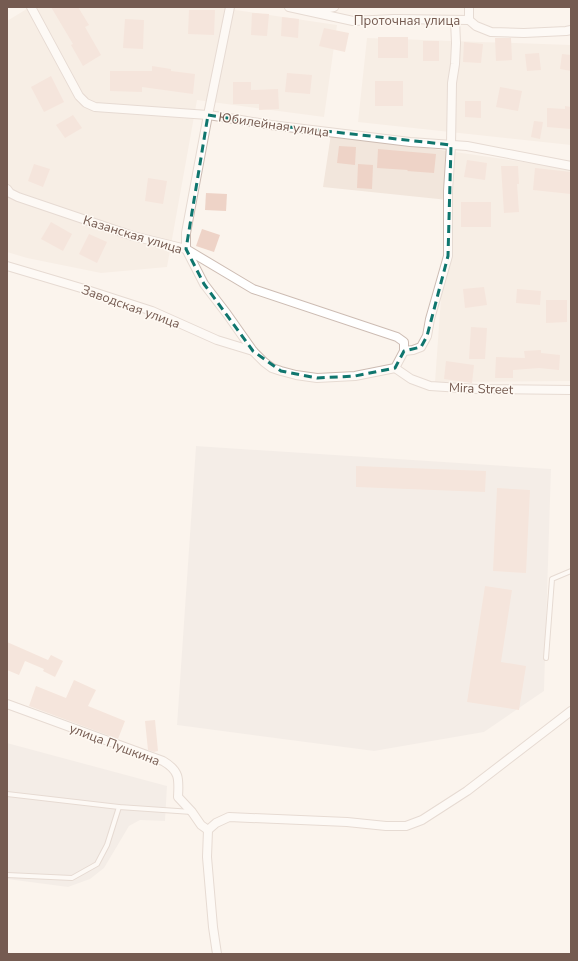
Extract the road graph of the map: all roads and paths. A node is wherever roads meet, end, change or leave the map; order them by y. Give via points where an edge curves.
1 (31, 7) edge
2 (230, 7) edge
3 (290, 7) edge
4 (334, 7) edge
5 (469, 7) edge
6 (309, 11) junction
7 (455, 20) junction
8 (469, 20) junction
9 (571, 30) edge
10 (208, 115) junction
11 (451, 145) junction
12 (571, 166) edge
13 (7, 189) edge
14 (186, 249) junction
15 (7, 266) edge
16 (253, 351) junction
17 (404, 351) junction
18 (395, 368) junction
19 (571, 390) edge
20 (571, 571) edge
21 (546, 658) dead end
22 (7, 704) edge
23 (571, 712) edge
24 (7, 794) edge
25 (119, 808) junction
26 (192, 812) junction
27 (208, 830) junction
28 (7, 875) edge
29 (217, 954) edge

1 - 10 street, Юбилейная улица via 79,96 86,103 95,107
2 - 10 street
3 - 6 street, Проточная улица
4 - 6 street
5 - 8 street
6 - 7 street, Проточная улица via 353,21
7 - 8 street, Проточная улица
7 - 11 street
8 - 9 street, Проточная улица via 491,32 524,34
10 - 11 street, Юбилейная улица via 271,126
10 - 14 street via 186,234
11 - 12 street, Юбилейная улица
11 - 17 street via 448,256 427,336 421,347
13 - 14 street, Казанская улица via 25,199 134,236
14 - 16 street via 204,284
14 - 17 street, Казанская улица via 253,289 397,337 404,342
15 - 16 street, Заводская улица via 152,311 217,340
16 - 18 street via 272,368 296,376 355,376
17 - 18 street
18 - 19 street, Mira Street via 411,379 430,386
20 - 21 lane via 552,578
22 - 26 street, улица Пушкина via 170,766 179,780 178,798
23 - 27 street via 467,791 422,820 406,826 229,817
24 - 25 lane
25 - 26 lane
25 - 28 lane via 107,845 97,864 72,878
26 - 27 street, улица Пушкина
27 - 29 street via 207,857

